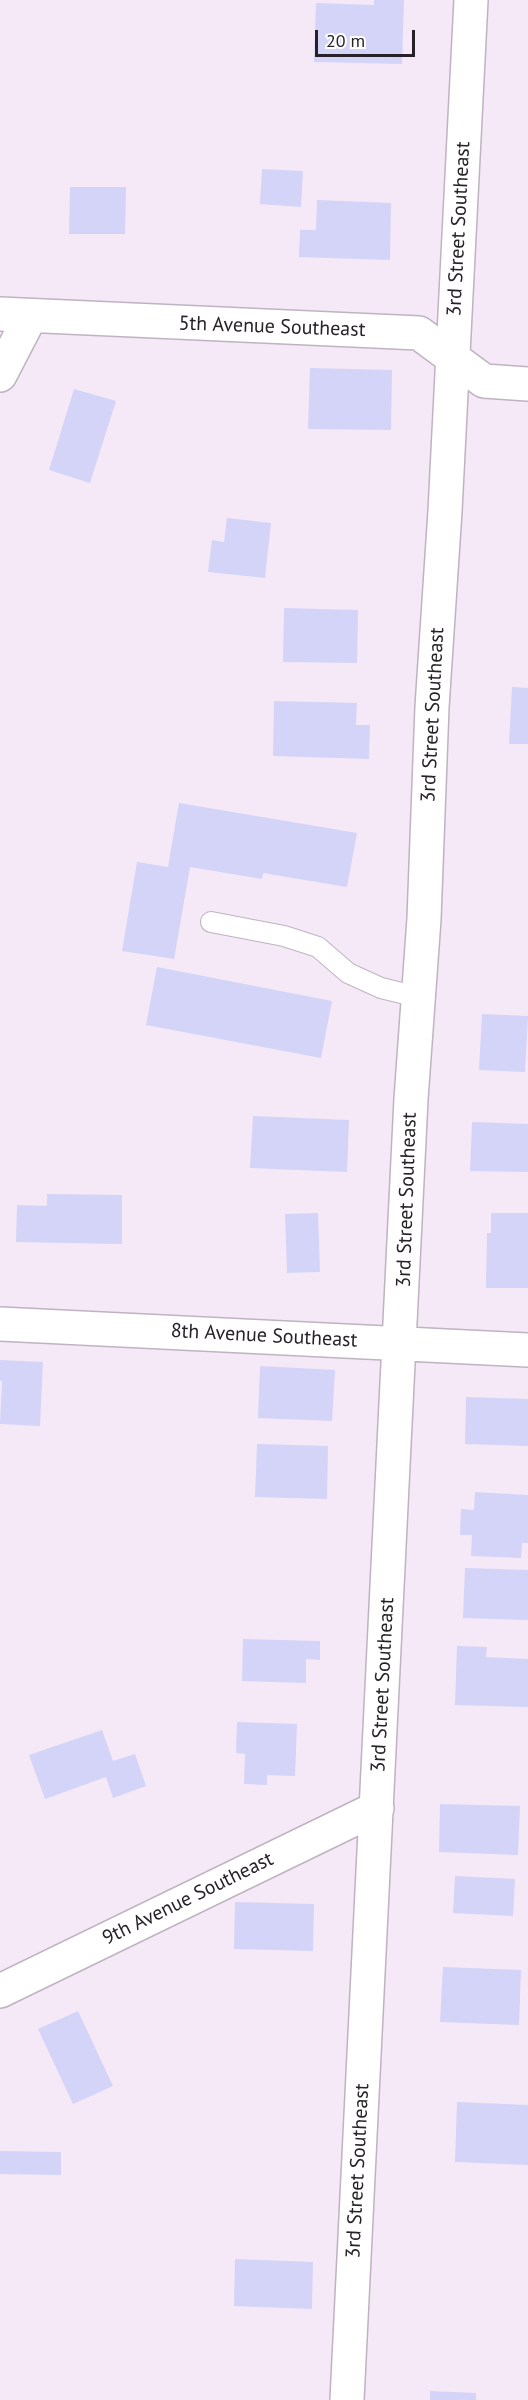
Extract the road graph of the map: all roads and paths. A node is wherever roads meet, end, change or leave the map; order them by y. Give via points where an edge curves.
1 (471, 0) edge
2 (15, 316) edge
3 (452, 356) junction
4 (0, 375) edge
5 (528, 384) edge
6 (211, 922) dead end
7 (418, 997) junction
8 (0, 1324) edge
9 (400, 1343) junction
10 (528, 1350) edge
11 (377, 1808) junction
12 (0, 1991) edge
13 (347, 2400) edge

1 - 3 street, 3rd Street Southeast
2 - 3 street, 5th Avenue Southeast via 419,333
2 - 4 street
3 - 5 street, 5th Avenue Southeast via 484,381
3 - 7 street, 3rd Street Southeast
6 - 7 lane via 318,947 348,973 381,988
7 - 9 street, 3rd Street Southeast
8 - 9 street, 8th Avenue Southeast
9 - 10 street, 8th Avenue Southeast
9 - 11 street, 3rd Street Southeast
11 - 12 street, 9th Avenue Southeast
11 - 13 street, 3rd Street Southeast

